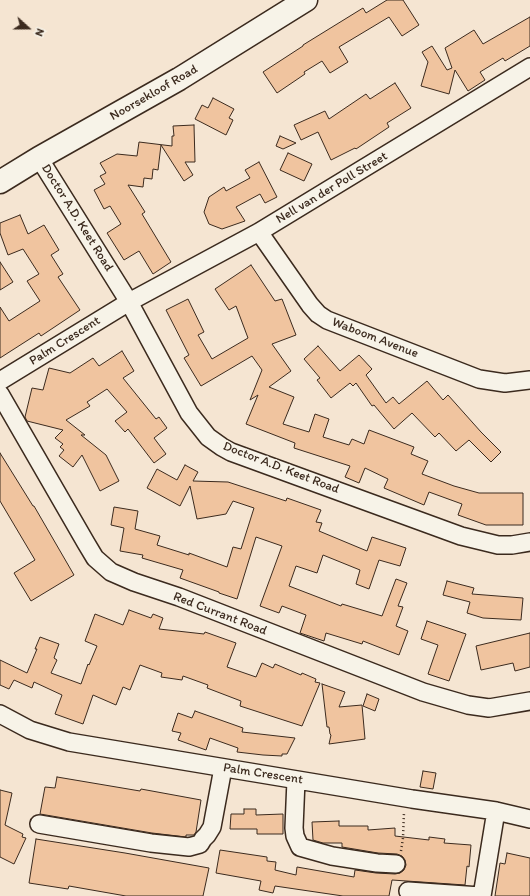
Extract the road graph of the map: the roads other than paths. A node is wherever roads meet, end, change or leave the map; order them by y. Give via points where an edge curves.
1 (306, 0) edge
2 (530, 67) edge
3 (39, 158) junction
4 (0, 182) edge
5 (259, 232) junction
6 (129, 302) junction
7 (530, 380) edge
8 (0, 381) edge
9 (0, 394) edge
10 (530, 542) edge
11 (530, 701) edge
12 (0, 714) edge
13 (223, 768) junction
14 (296, 780) junction
15 (496, 811) junction
16 (530, 819) edge
17 (40, 824) dead end
18 (396, 864) road end
19 (408, 891) dead end
20 (481, 896) edge

1 - 3 street, Noorsekloof Road via 179,79
2 - 5 street, Nell van der Poll Street
3 - 4 street, Noorsekloof Road
3 - 6 street, Doctor A.D. Keet Road
5 - 6 street, Nell van der Poll Street
5 - 7 street, Waboom Avenue via 310,304 327,320 479,379 505,383
6 - 8 street, Palm Crescent
6 - 10 street, Doctor A.D. Keet Road via 189,413 208,437 222,447 461,536 498,545 512,546
9 - 11 street, Red Currant Road via 95,558 110,572 423,692 468,706 489,708
12 - 13 street, Palm Crescent via 30,730 69,742
13 - 14 street, Palm Crescent
13 - 17 street via 214,824 208,836 194,846 151,843
14 - 15 street, Palm Crescent
14 - 18 street via 294,828 300,847 332,856
15 - 16 street, Palm Crescent
15 - 20 street
19 - 20 street

